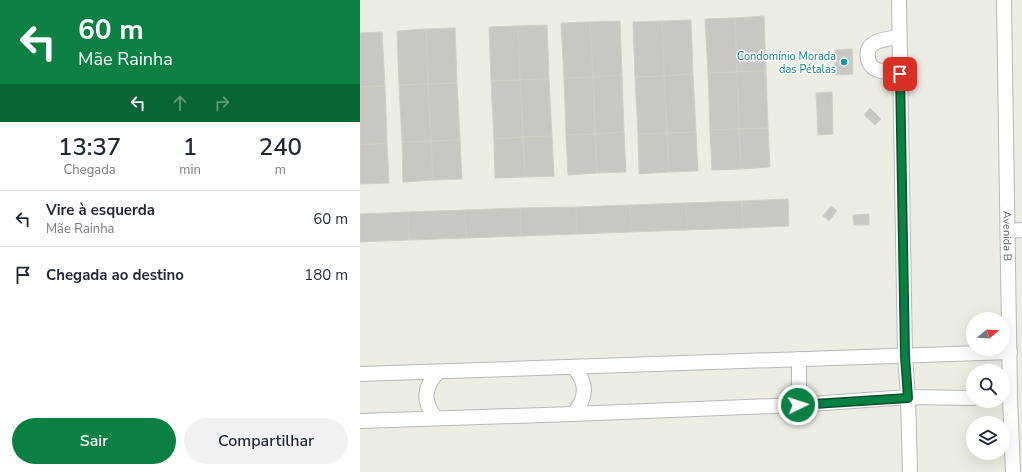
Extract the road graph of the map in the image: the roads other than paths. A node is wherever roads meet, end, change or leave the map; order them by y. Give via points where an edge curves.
1 (899, 0) edge
2 (1004, 0) edge
3 (899, 37) junction
4 (900, 74) junction
5 (1022, 230) edge
6 (1008, 231) junction
7 (1016, 319) edge
8 (1010, 352) edge
9 (966, 354) edge
10 (905, 356) junction
11 (799, 359) junction
12 (573, 367) junction
13 (438, 372) junction
14 (360, 374) edge
15 (908, 398) junction
16 (966, 398) edge
17 (798, 405) junction
18 (1008, 408) edge
19 (573, 414) junction
20 (436, 418) junction
21 (360, 421) edge
22 (910, 472) edge
23 (1013, 472) edge

1 - 3 street
2 - 6 street, Avenida B
3 - 4 street
3 - 4 street via 874,43 867,58 878,71
4 - 10 street
5 - 6 street
6 - 7 street, Avenida B
7 - 8 street, Avenida B
9 - 10 street
10 - 11 street
10 - 15 street
11 - 12 street
11 - 17 street
12 - 13 street
12 - 19 street via 579,373 584,388 583,398
13 - 14 street
13 - 20 street via 432,379 426,396 430,412
15 - 16 street
15 - 17 street
15 - 22 street
17 - 19 street
18 - 23 street, Avenida B
19 - 20 street
20 - 21 street

